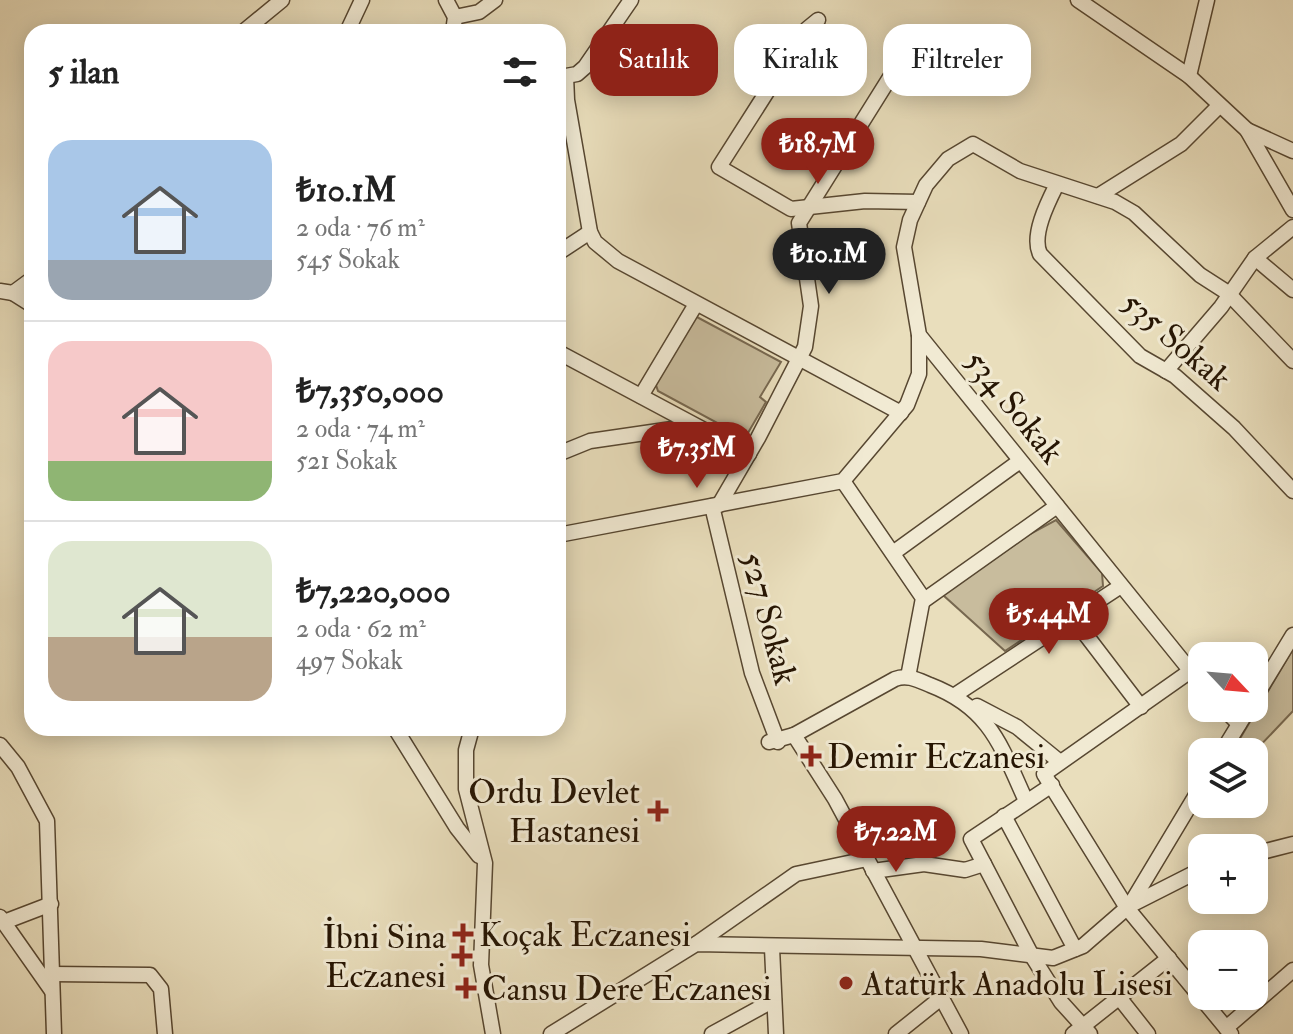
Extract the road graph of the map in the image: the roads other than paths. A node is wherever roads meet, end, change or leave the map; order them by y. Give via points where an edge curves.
1 (282, 0) edge
2 (362, 0) edge
3 (446, 0) edge
4 (495, 0) edge
5 (631, 0) edge
6 (1078, 0) edge
7 (1203, 2) edge
8 (818, 20) dead end
9 (253, 24) edge
10 (351, 24) edge
11 (454, 24) edge
12 (1189, 76) junction
13 (883, 88) edge
14 (1219, 106) junction
15 (1247, 130) junction
16 (1291, 144) edge
17 (1057, 184) junction
18 (1098, 196) junction
19 (918, 202) junction
20 (807, 208) junction
21 (1293, 210) edge
22 (1293, 227) edge
23 (590, 232) junction
24 (566, 248) edge
25 (1255, 258) junction
26 (24, 283) edge
27 (1293, 290) edge
28 (6, 292) edge
29 (1228, 293) junction
30 (24, 301) edge
31 (696, 304) junction
32 (919, 335) junction
33 (566, 356) edge
34 (798, 360) junction
35 (1293, 361) edge
36 (1166, 371) junction
37 (641, 396) junction
38 (901, 413) junction
39 (694, 426) junction
40 (566, 451) edge
41 (749, 454) junction
42 (1020, 461) junction
43 (843, 481) junction
44 (1293, 491) edge
45 (715, 506) junction
46 (1057, 506) junction
47 (566, 534) edge
48 (893, 553) junction
49 (1121, 586) junction
50 (923, 601) junction
51 (1073, 618) junction
52 (1293, 635) edge
53 (1188, 671) edge
54 (1188, 673) edge
55 (1268, 676) edge
56 (908, 677) junction
57 (955, 695) junction
58 (1141, 707) junction
59 (1239, 724) edge
60 (794, 735) junction
61 (400, 736) edge
62 (469, 736) edge
63 (1230, 738) edge
64 (0, 745) edge
65 (1060, 762) junction
66 (1048, 780) junction
67 (1026, 801) junction
68 (1188, 808) edge
69 (1004, 816) junction
70 (1293, 844) edge
71 (1268, 850) edge
72 (485, 863) junction
73 (984, 864) junction
74 (870, 865) junction
75 (1188, 876) edge
76 (51, 904) junction
77 (1128, 907) junction
78 (2, 919) edge
79 (696, 944) junction
80 (772, 948) junction
81 (1075, 949) junction
82 (914, 950) junction
83 (1032, 956) junction
84 (1169, 958) junction
85 (1293, 970) edge
86 (52, 974) junction
87 (52, 991) junction
88 (1118, 996) junction
89 (941, 998) junction
90 (774, 1000) junction
91 (1082, 1031) edge
92 (1229, 1031) edge
93 (54, 1034) edge
94 (165, 1034) edge
95 (493, 1034) edge
96 (551, 1034) edge
97 (712, 1034) edge
98 (776, 1034) edge
99 (896, 1034) edge
100 (961, 1034) edge
101 (1148, 1034) edge

1 - 9 street
2 - 10 street
3 - 11 street
4 - 11 street
5 - 23 street via 585,67 566,76
6 - 12 street
7 - 12 street
8 - 20 street via 807,29 719,167 791,209
12 - 14 street
13 - 20 street
14 - 15 street
14 - 18 street via 1181,144
15 - 16 street
15 - 21 street
17 - 18 street
17 - 19 street, 534 Sokak via 1020,171 973,144 948,159
17 - 36 street, 535 Sokak via 1043,215 1040,254 1140,356
18 - 29 street via 1134,213 1200,275
19 - 20 street
19 - 32 street, 534 Sokak via 904,247
20 - 34 street via 799,223 811,306
22 - 25 street
23 - 24 street
23 - 31 street via 608,254
25 - 27 street
25 - 29 street
26 - 28 street
28 - 30 street
29 - 35 street
29 - 36 street
31 - 34 street
31 - 37 street
32 - 38 street via 916,388
32 - 42 street, 534 Sokak
33 - 37 street
34 - 38 street
34 - 41 street
36 - 44 street, 535 Sokak via 1234,428
37 - 39 street
38 - 43 street
39 - 40 street via 590,441
39 - 41 street
41 - 45 street
42 - 46 street, 534 Sokak
42 - 48 street
43 - 45 street
43 - 48 street
45 - 47 street
45 - 60 street, 527 Sokak via 773,744
46 - 49 street, 534 Sokak
46 - 50 street
48 - 50 street
49 - 51 street
49 - 53 street, 534 Sokak
50 - 56 street
51 - 57 street
51 - 58 street
52 - 55 street
54 - 58 street
56 - 57 street
56 - 60 street via 895,679
57 - 65 street via 1017,727
57 - 67 street via 983,717
58 - 65 street
59 - 63 street
60 - 74 street
61 - 72 street
62 - 72 street via 466,789
64 - 76 street via 47,821
65 - 66 street
66 - 67 street
66 - 77 street
67 - 69 street
68 - 77 street
69 - 73 street via 971,839
69 - 81 street
70 - 71 street
72 - 95 street via 481,965
73 - 74 street via 965,870
73 - 83 street
74 - 79 street via 796,874
74 - 82 street
75 - 77 street
76 - 78 street
76 - 86 street
77 - 81 street
77 - 84 street
78 - 87 street
79 - 80 street
79 - 96 street
80 - 82 street
80 - 90 street
81 - 83 street via 1053,958
82 - 83 street via 981,949
82 - 89 street
83 - 91 street
84 - 88 street
84 - 92 street
85 - 92 street
86 - 87 street
86 - 94 street via 150,975 161,989
87 - 93 street
88 - 91 street
88 - 101 street
89 - 99 street
89 - 100 street
90 - 97 street
90 - 98 street

